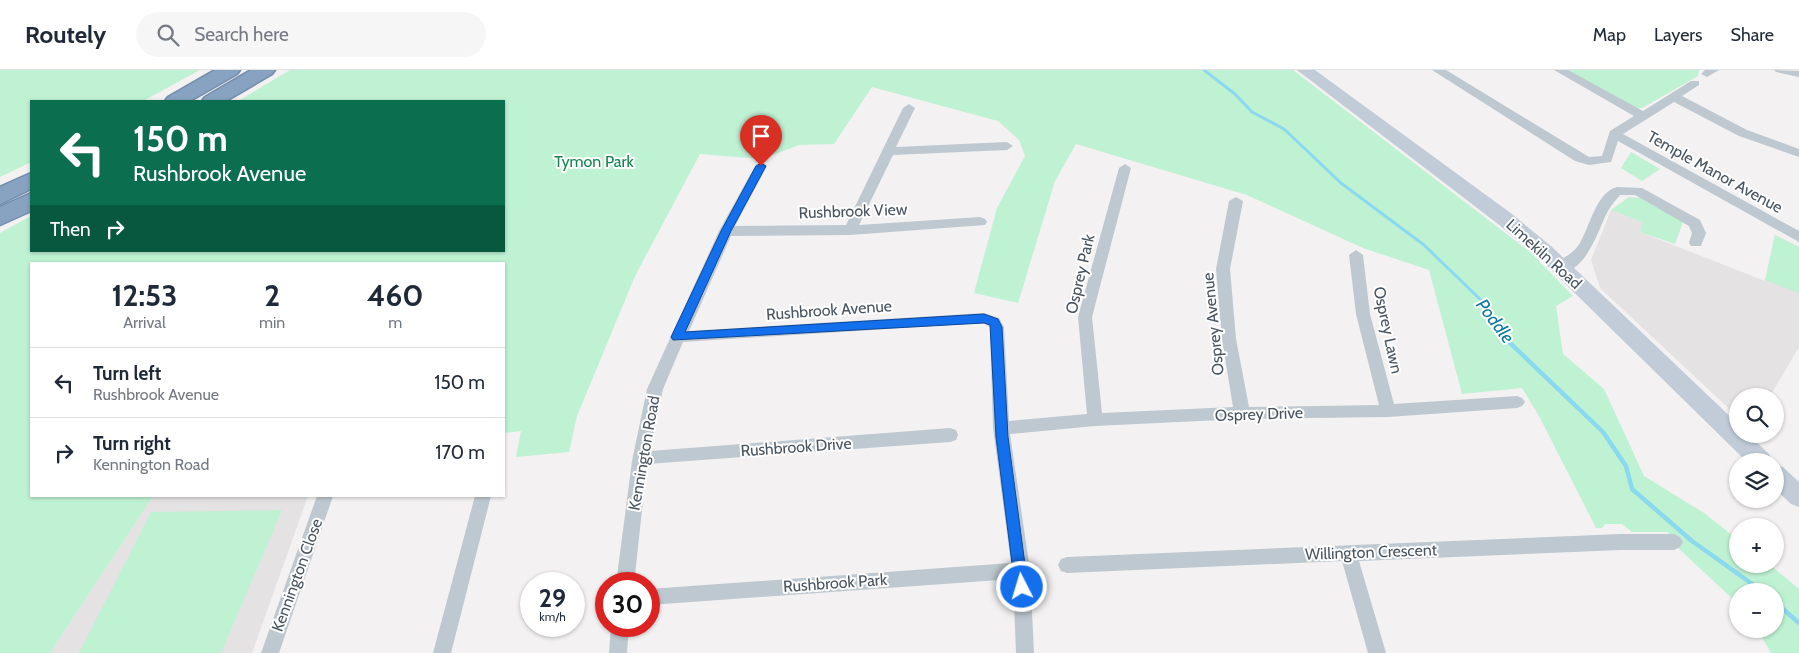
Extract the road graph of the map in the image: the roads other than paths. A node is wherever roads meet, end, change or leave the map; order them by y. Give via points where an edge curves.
1 (230, 70) edge
2 (265, 70) edge
3 (1305, 70) edge
4 (1438, 70) edge
5 (1560, 70) edge
6 (1780, 70) edge
7 (1799, 74) edge
8 (1695, 83) dead end
9 (1674, 97) junction
10 (177, 100) edge
11 (214, 100) edge
12 (910, 108) dead end
13 (1642, 114) junction
14 (1614, 134) junction
15 (1007, 146) dead end
16 (889, 151) junction
17 (1799, 153) edge
18 (761, 166) dead end
19 (1125, 168) dead end
20 (30, 181) edge
21 (0, 196) edge
22 (1236, 201) dead end
23 (30, 202) edge
24 (0, 218) edge
25 (980, 222) dead end
26 (850, 230) junction
27 (726, 231) junction
28 (1799, 237) edge
29 (1696, 243) dead end
30 (1356, 255) dead end
31 (1560, 267) junction
32 (677, 337) junction
33 (1517, 402) dead end
34 (1388, 411) junction
35 (1242, 413) junction
36 (1095, 420) junction
37 (1001, 428) junction
38 (950, 436) dead end
39 (1753, 453) edge
40 (641, 458) junction
41 (1784, 483) edge
42 (325, 497) edge
43 (483, 497) edge
44 (1799, 497) edge
45 (1674, 542) dead end
46 (1348, 553) junction
47 (1067, 565) dead end
48 (1021, 570) junction
49 (627, 572) edge
50 (660, 596) edge
51 (619, 637) edge
52 (270, 653) edge
53 (442, 653) edge
54 (618, 653) edge
55 (1025, 653) edge
56 (1377, 653) edge

1 - 10 highway
2 - 11 highway
3 - 31 street, Limekiln Road via 1505,219
4 - 14 street via 1579,158 1589,161 1607,159
5 - 13 street
6 - 7 street
8 - 9 street
9 - 13 street
9 - 17 street via 1743,133
12 - 16 street
13 - 14 street
14 - 28 street, Temple Manor Avenue
15 - 16 street
16 - 26 street
18 - 27 street, Kennington Road
19 - 36 street, Osprey Park via 1085,317
20 - 21 highway
22 - 35 street, Osprey Avenue via 1223,269 1229,339
23 - 24 highway
25 - 26 street, Rushbrook View
26 - 27 street, Rushbrook View
27 - 32 street, Kennington Road
29 - 31 street via 1699,233 1695,223 1637,190 1618,191 1599,213 1583,254 1574,262
30 - 34 street, Osprey Lawn via 1363,314
31 - 39 street, Limekiln Road
32 - 37 street, Rushbrook Avenue via 984,318 997,327
32 - 40 street, Kennington Road via 655,389
33 - 34 street, Osprey Drive
34 - 35 street, Osprey Drive
35 - 36 street, Osprey Drive
36 - 37 street, Osprey Drive
37 - 48 street
38 - 40 street, Rushbrook Drive
40 - 49 street, Kennington Road
41 - 44 street
42 - 52 street, Kennington Close
43 - 53 street
45 - 46 street, Willington Crescent
46 - 47 street, Willington Crescent
46 - 56 street
48 - 50 street, Rushbrook Park
48 - 55 street
51 - 54 street

